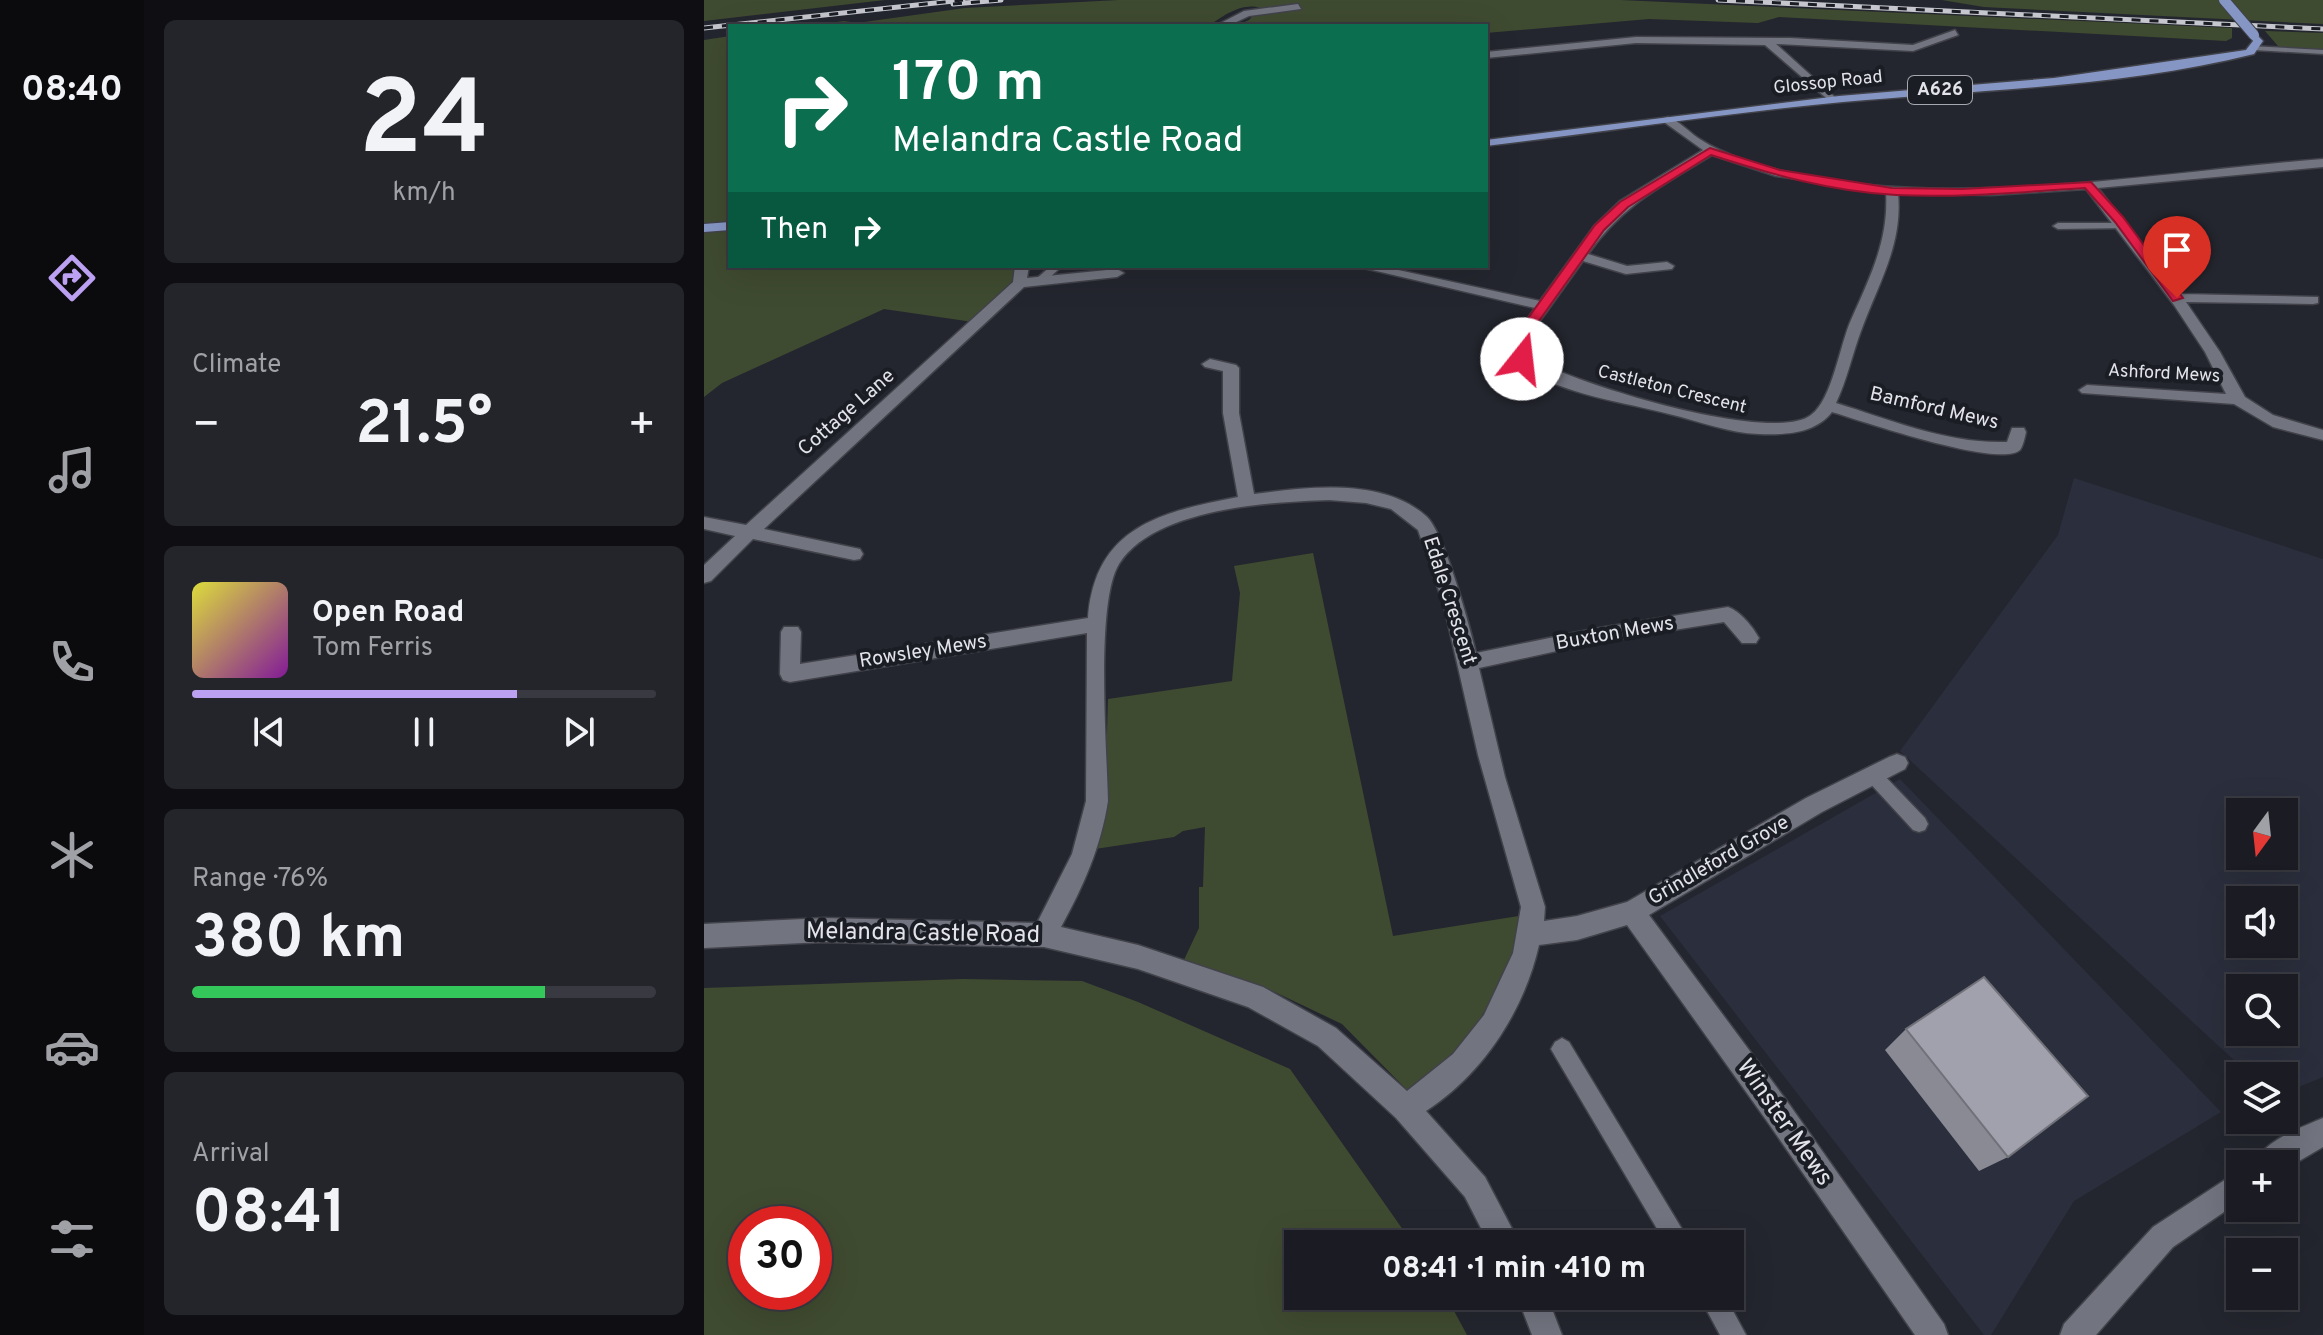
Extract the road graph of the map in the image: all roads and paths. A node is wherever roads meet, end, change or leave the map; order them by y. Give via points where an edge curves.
1 (2224, 0) edge
2 (1298, 7) dead end
3 (1224, 24) edge
4 (1955, 33) dead end
5 (1768, 42) junction
6 (2255, 46) junction
7 (2323, 52) edge
8 (1488, 55) edge
9 (1832, 100) junction
10 (1668, 120) junction
11 (1488, 143) edge
12 (1710, 151) junction
13 (2323, 163) edge
14 (2088, 184) junction
15 (1892, 192) junction
16 (728, 226) edge
17 (2058, 226) dead end
18 (2123, 226) junction
19 (2159, 227) dead end
20 (704, 228) edge
21 (2144, 254) junction
22 (2180, 255) junction
23 (1579, 256) junction
24 (1667, 266) dead end
25 (1022, 268) edge
26 (1055, 268) edge
27 (1371, 268) edge
28 (2192, 270) dead end
29 (1117, 273) dead end
30 (1040, 281) junction
31 (1020, 283) junction
32 (2177, 298) junction
33 (2313, 300) dead end
34 (1544, 306) junction
35 (1210, 364) dead end
36 (2087, 390) dead end
37 (2238, 399) junction
38 (1830, 406) junction
39 (2018, 432) dead end
40 (2323, 435) edge
41 (1247, 501) junction
42 (704, 523) edge
43 (750, 532) junction
44 (854, 554) dead end
45 (704, 576) edge
46 (1097, 624) junction
47 (791, 632) dead end
48 (1749, 638) dead end
49 (1470, 662) junction
50 (1897, 763) dead end
51 (1873, 775) junction
52 (1919, 824) dead end
53 (1632, 912) junction
54 (1532, 934) junction
55 (1044, 935) junction
56 (704, 936) edge
57 (1562, 1049) dead end
58 (1406, 1108) junction
59 (2323, 1132) edge
60 (2288, 1150) edge
61 (2226, 1194) edge
62 (1498, 1230) edge
63 (1671, 1230) edge
64 (1537, 1310) edge
65 (1719, 1310) edge
66 (1547, 1335) edge
67 (1734, 1335) edge
68 (1933, 1335) edge
69 (2075, 1335) edge

1 - 6 main road, bridge via 2254,35
2 - 3 street via 1247,13
4 - 5 street via 1935,37 1922,51
5 - 8 street via 1636,40
5 - 9 street
6 - 7 lane
6 - 9 main road, Glossop Road / A626 via 2212,61 2096,76
9 - 10 main road, Glossop Road / A626
10 - 11 main road, Glossop Road / A626
10 - 12 street
12 - 15 street via 1778,173
12 - 23 street, Castleton Crescent via 1624,204
13 - 14 street
14 - 15 street
14 - 18 street
15 - 38 street via 1896,217 1880,274 1852,334
16 - 20 main road
17 - 18 lane
18 - 21 street
19 - 22 lane
21 - 22 lane
21 - 32 street
22 - 28 lane
23 - 24 street via 1626,270
23 - 34 street, Castleton Crescent
25 - 31 street
26 - 30 lane
27 - 34 street
29 - 30 street
30 - 31 street
31 - 43 street, Cottage Lane
32 - 33 street
32 - 37 street
34 - 38 street, Castleton Crescent via 1528,328 1522,359 1543,373 1593,391 1770,430 1799,426
35 - 41 street via 1231,368 1231,413
36 - 37 street, Ashford Mews
37 - 40 street via 2276,423
38 - 39 street, Bamford Mews via 1997,449 2013,447
41 - 46 street, Edale Crescent via 1188,513 1150,528 1122,547 1107,568
41 - 49 street, Edale Crescent via 1360,495 1390,503 1420,520
42 - 43 street
43 - 44 street
43 - 45 street, Cottage Lane
46 - 47 street, Rowsley Mews via 790,674
46 - 55 street, Edale Crescent via 1094,826 1076,879
48 - 49 street, Buxton Mews via 1728,614
49 - 54 street, Edale Crescent via 1483,735 1533,907
50 - 51 street, Grindleford Grove
51 - 52 lane
51 - 53 street, Grindleford Grove
53 - 54 street, Grindleford Grove
53 - 68 street, Winster Mews
54 - 58 street, Edale Crescent via 1519,977 1485,1033 1447,1080
55 - 56 street, Melandra Castle Road via 824,930
55 - 58 street, Melandra Castle Road via 1138,957 1254,996 1327,1037
57 - 63 lane
58 - 62 street, Melandra Castle Road via 1475,1187
59 - 60 street
61 - 69 street via 2163,1237
64 - 66 street
65 - 67 lane

